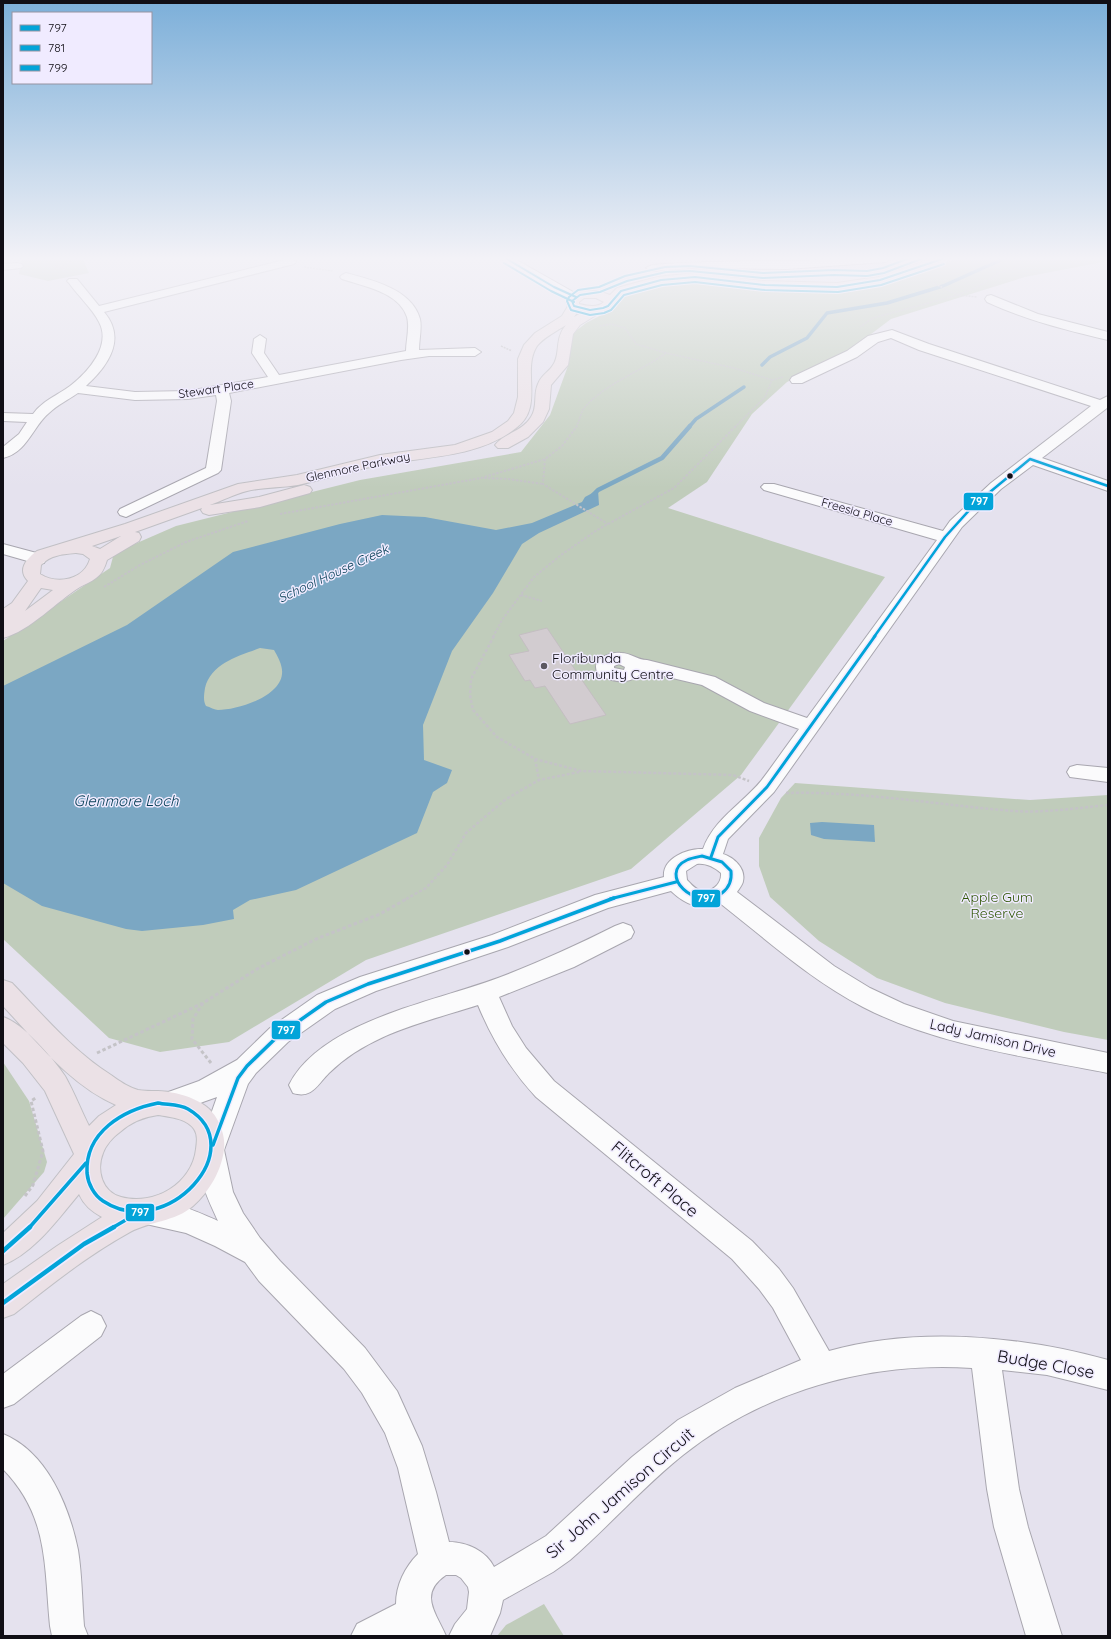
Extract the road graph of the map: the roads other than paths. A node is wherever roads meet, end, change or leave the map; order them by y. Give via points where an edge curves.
1 (109, 335) edge
2 (413, 335) edge
3 (541, 335) edge
4 (566, 335) edge
5 (887, 335) edge
6 (896, 335) edge
7 (260, 339) dead end
8 (475, 352) dead end
9 (412, 354) junction
10 (792, 378) road end
11 (276, 380) junction
12 (75, 389) junction
13 (222, 390) junction
14 (1105, 403) edge
15 (3, 417) edge
16 (36, 418) junction
17 (3, 454) edge
18 (1030, 459) junction
19 (769, 486) dead end
20 (1108, 486) edge
21 (126, 512) dead end
22 (945, 538) junction
23 (3, 549) edge
24 (64, 549) junction
25 (99, 558) junction
26 (38, 559) junction
27 (38, 580) junction
28 (75, 582) junction
29 (3, 618) edge
30 (3, 632) edge
31 (634, 666) dead end
32 (811, 726) junction
33 (1078, 772) dead end
34 (1108, 775) edge
35 (711, 857) junction
36 (676, 882) junction
37 (724, 894) junction
38 (623, 932) dead end
39 (3, 990) edge
40 (485, 994) junction
41 (3, 1027) edge
42 (1108, 1063) edge
43 (247, 1066) junction
44 (302, 1085) dead end
45 (164, 1103) junction
46 (212, 1149) junction
47 (87, 1158) junction
48 (141, 1213) junction
49 (3, 1251) edge
50 (253, 1252) junction
51 (3, 1303) edge
52 (91, 1326) dead end
53 (985, 1354) junction
54 (822, 1368) junction
55 (1108, 1375) edge
56 (3, 1393) edge
57 (3, 1450) edge
58 (437, 1561) junction
59 (486, 1591) junction
60 (421, 1625) edge
61 (70, 1636) edge
62 (369, 1636) edge
63 (467, 1636) edge
64 (1044, 1636) edge

1 - 12 street via 108,348 100,365
2 - 9 street
3 - 24 main road, Glenmore Parkway via 532,345 526,359 521,414 513,424 497,435 458,449 380,460 296,480 244,487
4 - 25 main road, Glenmore Parkway via 561,365 544,385 542,409 538,420 526,432 507,444 461,459 373,473 260,502 204,511 123,542
5 - 10 street via 869,341 852,354
6 - 14 street via 924,347
7 - 11 street via 258,353
8 - 9 street, Stewart Place
9 - 11 street, Stewart Place
11 - 13 street, Stewart Place
12 - 13 street, Stewart Place via 158,396
12 - 16 street via 47,407
13 - 21 street via 224,402 213,470
14 - 18 street
15 - 16 street
16 - 17 street via 24,437
18 - 20 street
18 - 22 street via 973,506
19 - 22 street, Freesia Place
22 - 32 street
23 - 26 street
24 - 25 main road via 88,550
24 - 26 main road, Glenmore Parkway via 53,551
25 - 28 main road via 99,565 95,571
26 - 27 main road via 31,573
27 - 28 main road via 51,584
27 - 29 main road via 18,607
28 - 30 main road
31 - 32 street via 647,666 708,681 757,707
32 - 35 street via 767,787 724,829 718,837
33 - 34 street
35 - 36 street via 693,857 680,864 674,875
35 - 37 street via 726,864 733,877 730,889
36 - 37 street via 685,892 700,898
36 - 43 street via 603,901 500,941 357,988 326,1002 302,1018 279,1035
37 - 42 street, Lady Jamison Drive via 826,972 884,1006 953,1031
38 - 40 street via 566,962
39 - 45 main road via 101,1084 136,1101
40 - 44 street via 388,1023 357,1037 319,1065
40 - 54 street, Flitcroft Place via 504,1037 529,1073 545,1089 742,1250 770,1279
41 - 47 main road via 32,1055 55,1084
43 - 45 street via 208,1089
43 - 46 street via 238,1078
45 - 46 main road via 186,1107 200,1116 209,1129
45 - 47 main road via 141,1106 109,1124 96,1138
46 - 48 main road via 207,1169 197,1184 183,1197 166,1207
46 - 50 street via 220,1195
47 - 48 main road via 86,1179 92,1193 102,1204 118,1211
47 - 49 main road via 54,1202
48 - 50 street via 188,1221
48 - 51 main road via 105,1229
50 - 58 street via 349,1352 374,1383 392,1414 407,1449
52 - 56 street
53 - 54 street, Sir John Jamison Circuit via 937,1351 900,1353
53 - 55 street, Budge Close via 1047,1360
53 - 64 street via 1003,1489 1011,1527
54 - 59 street, Sir John Jamison Circuit via 786,1380 756,1394 694,1428 671,1444 558,1548
57 - 61 street via 28,1471 57,1532
58 - 59 street via 448,1558 468,1563 477,1570
58 - 60 street via 419,1577 414,1589 412,1601
59 - 63 street via 485,1612
60 - 62 street

